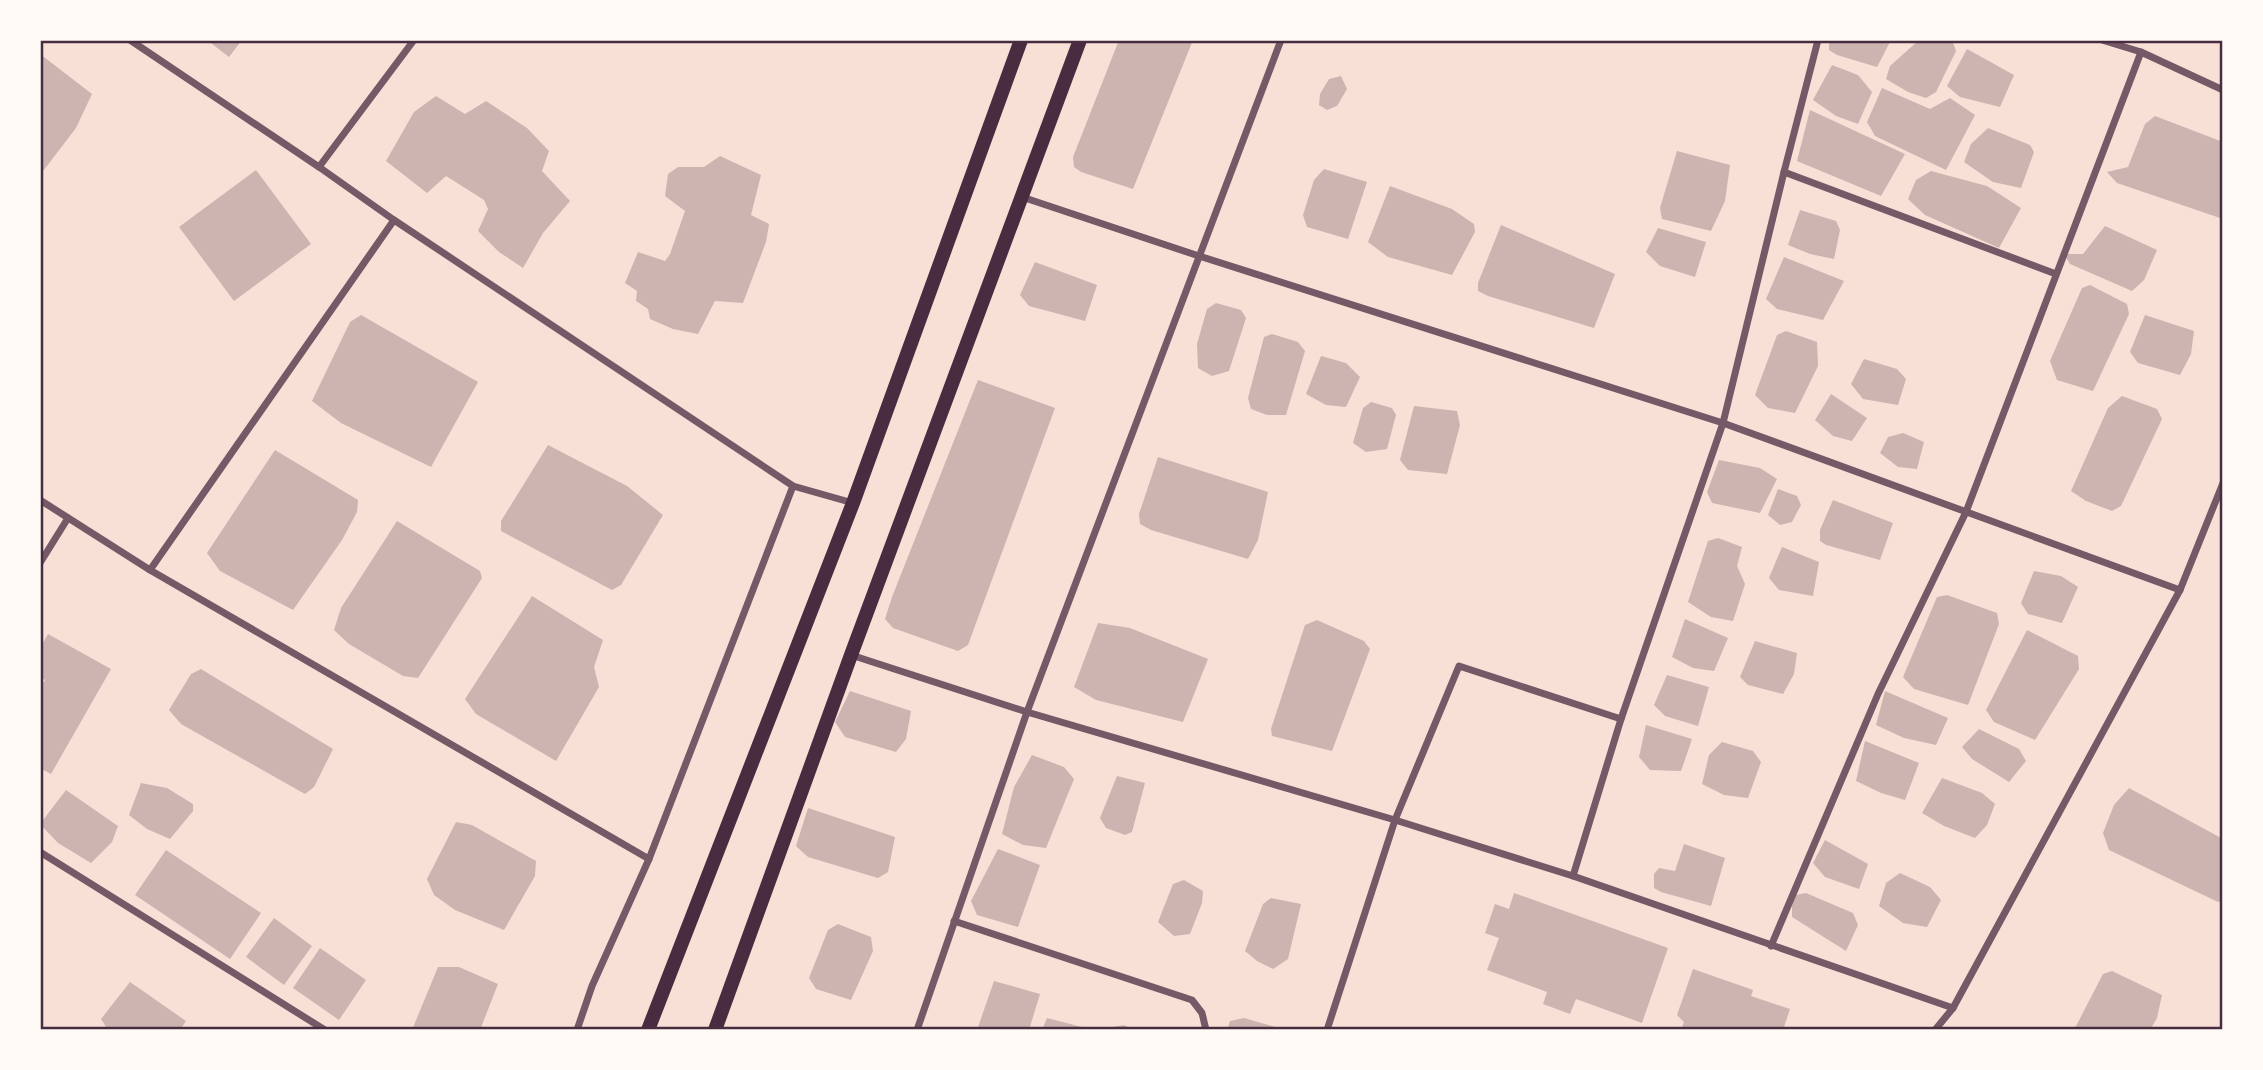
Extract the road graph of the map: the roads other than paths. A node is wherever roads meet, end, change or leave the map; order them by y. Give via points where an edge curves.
1 (130, 40) edge
2 (414, 40) edge
3 (1021, 40) edge
4 (1080, 40) edge
5 (1280, 40) edge
6 (1818, 40) edge
7 (2102, 40) edge
8 (2141, 52) junction
9 (2223, 90) edge
10 (319, 167) junction
11 (1784, 172) junction
12 (1022, 197) junction
13 (394, 220) junction
14 (1199, 256) junction
15 (2056, 274) junction
16 (1723, 423) junction
17 (2223, 483) edge
18 (793, 486) junction
19 (40, 500) edge
20 (853, 502) junction
21 (1966, 512) junction
22 (68, 517) junction
23 (40, 563) edge
24 (150, 570) junction
25 (2180, 590) junction
26 (851, 655) junction
27 (1027, 712) junction
28 (1621, 719) junction
29 (1395, 820) junction
30 (40, 852) edge
31 (649, 859) junction
32 (1573, 876) junction
33 (954, 921) junction
34 (1771, 946) junction
35 (1953, 1008) junction
36 (325, 1030) edge
37 (577, 1030) edge
38 (648, 1030) edge
39 (715, 1030) edge
40 (917, 1030) edge
41 (1206, 1030) edge
42 (1327, 1030) edge
43 (1934, 1030) edge

1 - 10 street
2 - 10 street
3 - 20 main road
4 - 12 main road
5 - 14 street
6 - 11 street
7 - 8 street
8 - 9 street
8 - 15 street
10 - 13 street
11 - 15 street
11 - 16 street
12 - 14 street
12 - 26 main road
13 - 18 street
13 - 24 street
14 - 16 street
14 - 27 street
15 - 21 street
16 - 21 street
16 - 28 street
17 - 25 street
18 - 20 street
18 - 31 street
19 - 22 street
20 - 38 main road
21 - 25 street
21 - 34 street via 1878,694
22 - 23 street
22 - 24 street
24 - 31 street
25 - 35 street
26 - 27 street
26 - 39 main road
27 - 29 street
27 - 33 street
28 - 29 street via 1459,666
28 - 32 street
29 - 32 street
29 - 42 street
30 - 36 street
31 - 37 street
32 - 34 street
33 - 40 street
33 - 41 street via 1192,1000 1202,1013
34 - 35 street
35 - 43 street

